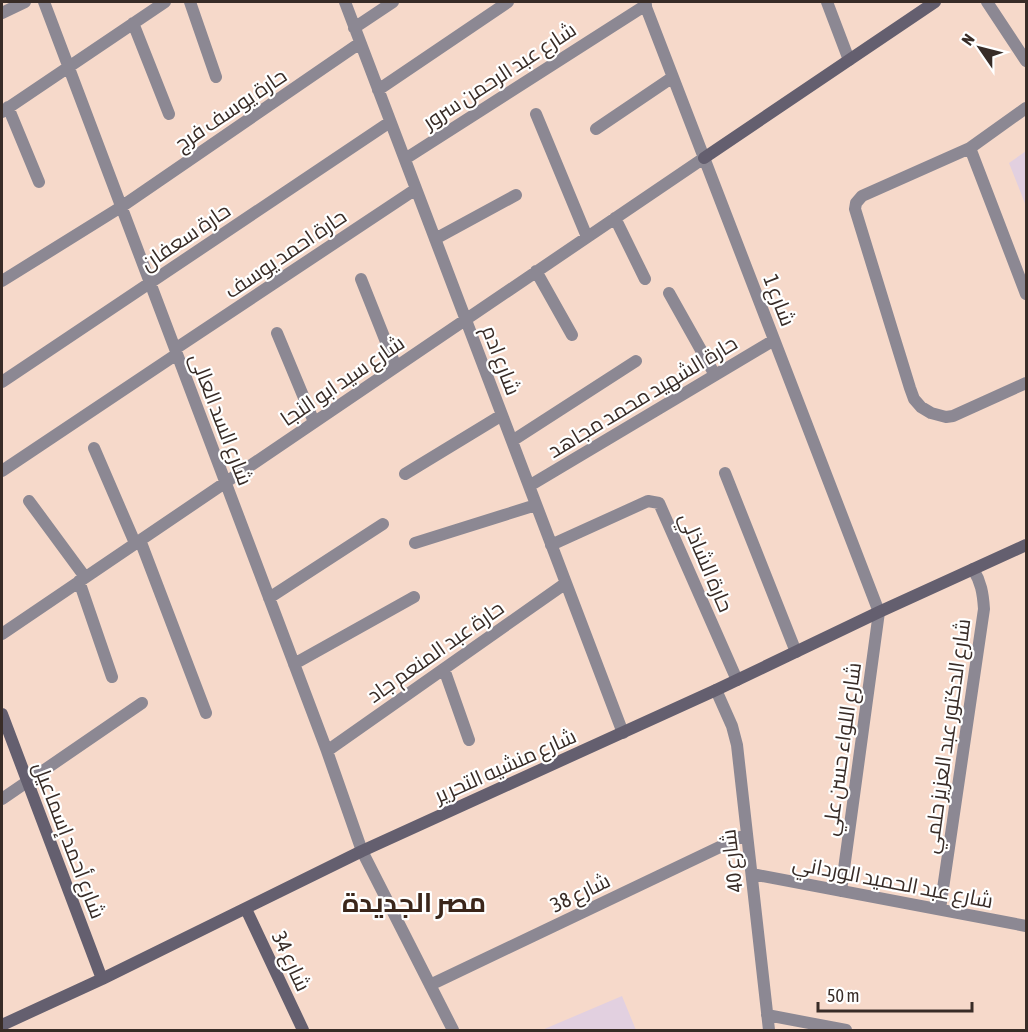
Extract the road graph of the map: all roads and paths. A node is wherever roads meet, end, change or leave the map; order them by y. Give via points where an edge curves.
1 (25, 2) edge
2 (44, 2) edge
3 (165, 2) edge
4 (190, 2) edge
5 (345, 2) edge
6 (393, 2) edge
7 (508, 2) edge
8 (827, 2) edge
9 (935, 2) edge
10 (987, 2) edge
11 (645, 3) edge
12 (2, 13) edge
13 (133, 23) junction
14 (354, 28) junction
15 (360, 43) junction
16 (849, 60) junction
17 (1026, 61) edge
18 (69, 66) junction
19 (216, 77) dead end
20 (673, 77) junction
21 (378, 90) junction
22 (1026, 108) edge
23 (5, 109) edge
24 (169, 114) dead end
25 (536, 114) dead end
26 (390, 122) junction
27 (596, 129) dead end
28 (970, 148) junction
29 (704, 158) junction
30 (405, 159) junction
31 (39, 182) dead end
32 (416, 189) junction
33 (516, 195) dead end
34 (122, 207) junction
35 (615, 218) junction
36 (586, 237) junction
37 (435, 239) junction
38 (536, 271) junction
39 (361, 279) dead end
40 (645, 279) dead end
41 (2, 281) edge
42 (150, 283) junction
43 (669, 293) dead end
44 (1026, 294) edge
45 (465, 319) junction
46 (277, 333) dead end
47 (572, 335) dead end
48 (774, 340) junction
49 (176, 352) junction
50 (636, 362) dead end
51 (396, 367) junction
52 (715, 375) junction
53 (2, 382) edge
54 (1026, 383) edge
55 (502, 415) junction
56 (314, 422) junction
57 (512, 441) junction
58 (94, 448) dead end
59 (2, 471) edge
60 (725, 473) dead end
61 (405, 474) dead end
62 (225, 482) junction
63 (529, 486) junction
64 (29, 501) dead end
65 (536, 505) junction
66 (383, 524) dead end
67 (137, 542) junction
68 (415, 543) dead end
69 (1026, 545) edge
70 (551, 546) junction
71 (973, 569) junction
72 (82, 579) junction
73 (566, 583) junction
74 (414, 597) dead end
75 (269, 598) junction
76 (879, 612) junction
77 (2, 634) edge
78 (796, 652) junction
79 (294, 664) junction
80 (444, 669) junction
81 (112, 677) dead end
82 (737, 680) junction
83 (716, 690) junction
84 (142, 703) dead end
85 (207, 713) dead end
86 (2, 714) edge
87 (623, 733) junction
88 (469, 740) dead end
89 (327, 751) junction
90 (27, 782) junction
91 (2, 800) edge
92 (747, 834) junction
93 (362, 851) junction
94 (752, 874) junction
95 (841, 891) junction
96 (246, 909) junction
97 (940, 909) junction
98 (1026, 926) edge
99 (102, 980) junction
100 (430, 985) junction
101 (767, 1015) junction
102 (2, 1025) edge
103 (303, 1030) edge
104 (453, 1030) edge
105 (769, 1030) edge
106 (846, 1030) edge

1 - 12 street
2 - 18 street, شارع السد العالى
3 - 13 street
4 - 19 street
5 - 14 street, شارع ادم
6 - 14 street
7 - 21 street
8 - 16 street
9 - 16 street
10 - 17 street
11 - 20 street, شارع 1
11 - 30 street, شارع عبد الرحمن سرور
13 - 18 street
13 - 24 street
14 - 15 street, شارع ادم
15 - 21 street, شارع ادم
15 - 34 street, حارة يوسف فرج
16 - 29 street
18 - 23 street
18 - 34 street, شارع السد العالى
20 - 27 street
20 - 29 street, شارع 1
21 - 26 street, شارع ادم
22 - 28 street
23 - 31 street
25 - 36 street
26 - 30 street, شارع ادم
26 - 42 street, حارة سعفان
28 - 44 street
28 - 54 street via 862,196 856,203 856,215 914,399 931,413 946,417
29 - 35 street, شارع سيد ابو النجا
29 - 48 street, شارع 1
30 - 32 street, شارع ادم
32 - 37 street, شارع ادم
32 - 49 street, حارة احمد يوسف
33 - 37 street
34 - 41 street, حارة يوسف فرج
34 - 42 street, شارع السد العالى
35 - 36 street, شارع سيد ابو النجا
35 - 40 street
36 - 38 street, شارع سيد ابو النجا
37 - 45 street, شارع ادم
38 - 45 street, شارع سيد ابو النجا
38 - 47 street
39 - 51 street
42 - 49 street, شارع السد العالى
42 - 53 street, حارة سعفان
43 - 52 street
45 - 51 street, شارع سيد ابو النجا
45 - 55 street, شارع ادم
46 - 56 street
48 - 52 street, حارة الشهيد محمد مجاهد
48 - 76 street, شارع 1
49 - 59 street, حارة احمد يوسف
49 - 62 street, شارع السد العالى
50 - 57 street
51 - 56 street, شارع سيد ابو النجا
52 - 63 street, حارة الشهيد محمد مجاهد
55 - 57 street, شارع ادم
55 - 61 street
56 - 62 street, شارع سيد ابو النجا
57 - 63 street, شارع ادم
58 - 67 street
60 - 78 street
62 - 67 street, شارع سيد ابو النجا
62 - 75 street, شارع السد العالى
63 - 65 street, شارع ادم
64 - 72 street
65 - 68 street
65 - 70 street, شارع ادم
66 - 75 street
67 - 72 street, شارع سيد ابو النجا
67 - 85 street
69 - 71 street, شارع منشيه التحرير
70 - 73 street, شارع ادم
70 - 82 street, حارة الشاذلي via 648,501 659,503
71 - 76 street, شارع منشيه التحرير
71 - 97 street, شارع الدكتور عبد العزيز حلمي via 980,581 984,609
72 - 77 street, شارع سيد ابو النجا
72 - 81 street
73 - 80 street, حارة عبد المنعم جاد
73 - 87 street, شارع ادم
74 - 79 street
75 - 79 street, شارع السد العالى
76 - 78 street, شارع منشيه التحرير
76 - 95 street, شارع اللواء حسن علي
78 - 82 street, شارع منشيه التحرير
79 - 89 street, شارع السد العالى
80 - 88 street
80 - 89 street, حارة عبد المنعم جاد
82 - 83 street, شارع منشيه التحرير
83 - 87 street, شارع منشيه التحرير
83 - 92 street, شارع 40 via 737,745
84 - 90 street
86 - 90 street, شارع أحمد إسماعيل
87 - 93 street, شارع منشيه التحرير
89 - 93 street, شارع السد العالى
90 - 91 street
90 - 99 street, شارع أحمد إسماعيل
92 - 94 street, شارع 40
92 - 100 street, شارع 38
93 - 96 street, شارع منشيه التحرير
93 - 100 street, شارع السد العالى
94 - 95 street, شارع عبد الحميد الورداني
94 - 101 street, شارع 40
95 - 97 street, شارع عبد الحميد الورداني
96 - 99 street, شارع منشيه التحرير
96 - 103 street, شارع 34
97 - 98 street, شارع عبد الحميد الورداني
99 - 102 street, شارع منشيه التحرير
100 - 104 street, شارع السد العالى
101 - 105 street, شارع 40
101 - 106 street

